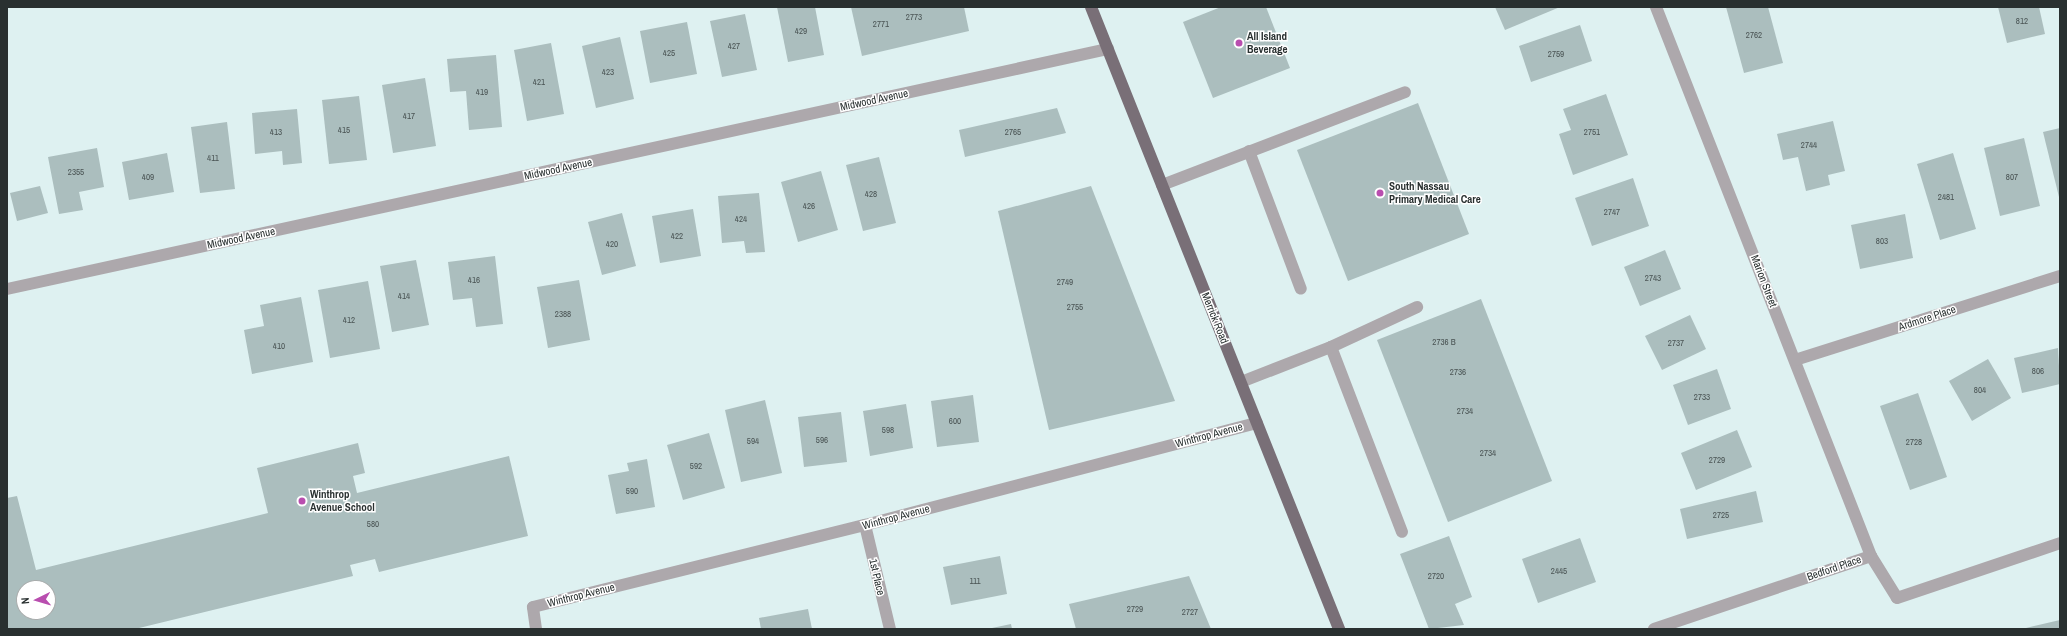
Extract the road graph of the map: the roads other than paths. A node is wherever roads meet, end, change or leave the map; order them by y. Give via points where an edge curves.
1 (1091, 7) edge
2 (1656, 7) edge
3 (1108, 49) junction
4 (1405, 92) dead end
5 (1249, 151) junction
6 (1162, 185) junction
7 (2060, 276) edge
8 (7, 289) edge
9 (1301, 289) dead end
10 (1417, 307) dead end
11 (1331, 347) junction
12 (1795, 360) junction
13 (1241, 382) junction
14 (1257, 422) junction
15 (865, 526) junction
16 (1402, 532) dead end
17 (2060, 543) edge
18 (1872, 556) junction
19 (536, 629) edge
20 (890, 629) edge
21 (1339, 629) edge
22 (1654, 629) edge

1 - 3 main road, Merrick Road
2 - 12 street, Marion Street
3 - 6 main road, Merrick Road
3 - 8 street, Midwood Avenue
4 - 5 street
5 - 6 street
5 - 9 street
6 - 13 main road, Merrick Road
7 - 12 street, Ardmore Place
10 - 11 street
11 - 13 street
11 - 16 street
12 - 18 street, Marion Street
13 - 14 main road, Merrick Road
14 - 15 street, Winthrop Avenue
14 - 21 main road, Merrick Road
15 - 19 street, Winthrop Avenue via 533,607
15 - 20 street, 1st Place
17 - 18 street, Bedford Place via 1897,598
18 - 22 street, Bedford Place

